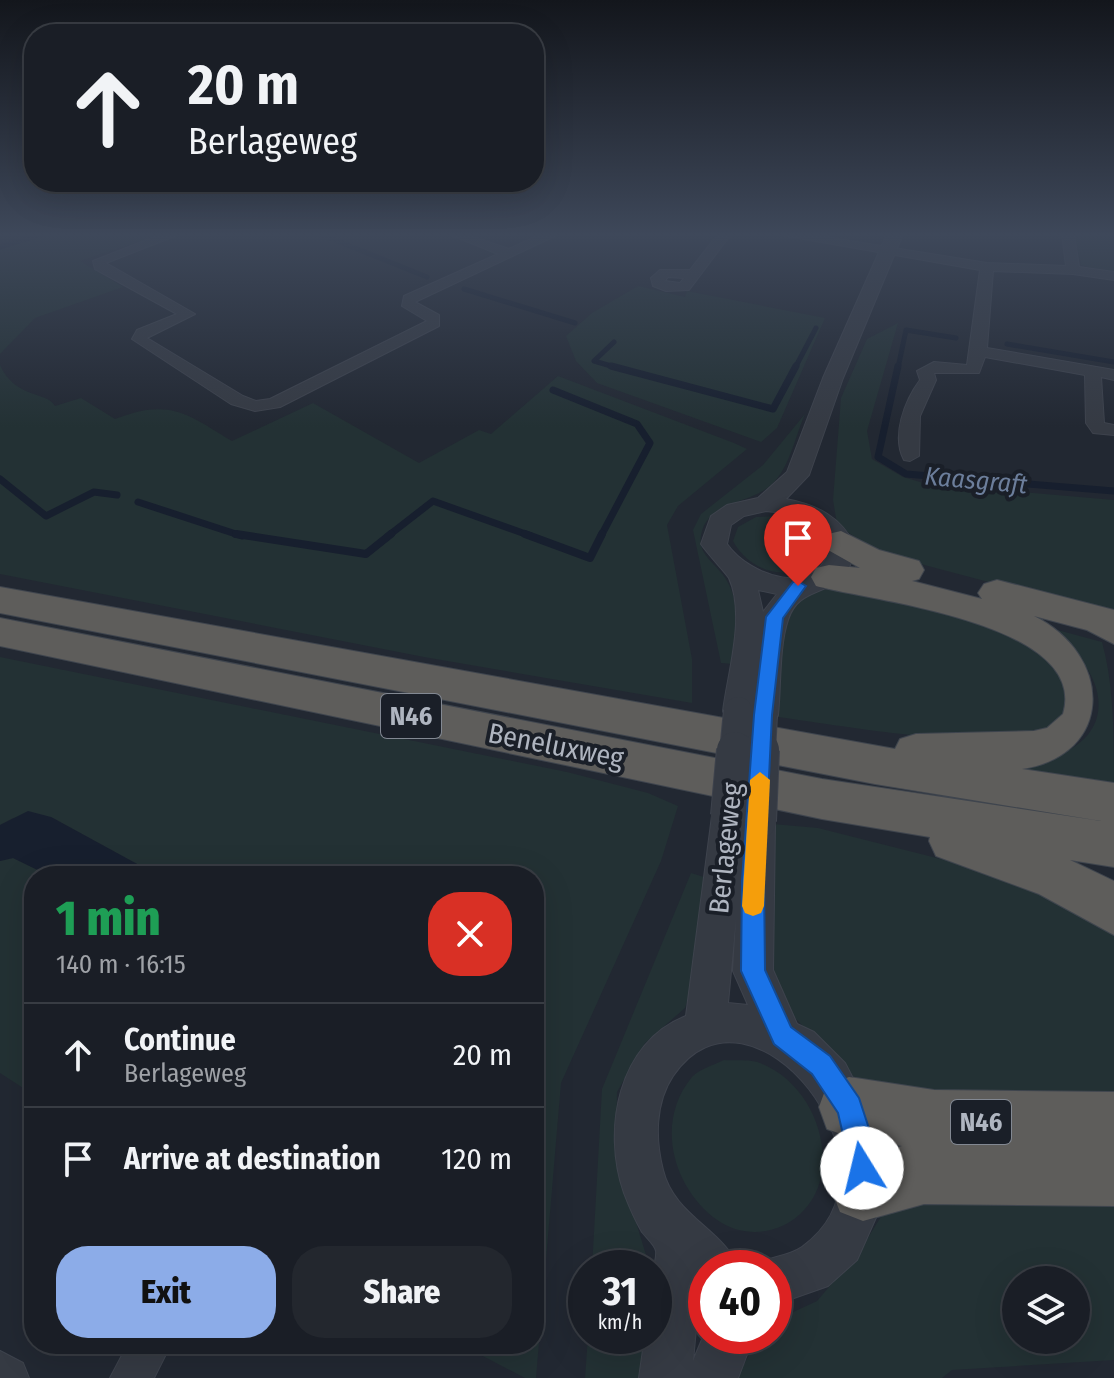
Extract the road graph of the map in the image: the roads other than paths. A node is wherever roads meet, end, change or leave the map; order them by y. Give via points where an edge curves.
1 (159, 298) edge
2 (415, 298) edge
3 (868, 298) edge
4 (984, 298) edge
5 (979, 351) junction
6 (1093, 371) junction
7 (1114, 375) edge
8 (1077, 429) dead end
9 (1107, 429) edge
10 (910, 456) dead end
11 (797, 475) junction
12 (766, 504) junction
13 (814, 516) junction
14 (841, 542) junction
15 (741, 575) junction
16 (814, 582) junction
17 (0, 600) edge
18 (1114, 630) edge
19 (0, 632) edge
20 (750, 713) junction
21 (819, 776) junction
22 (1114, 803) edge
23 (743, 818) junction
24 (1114, 845) edge
25 (1114, 910) edge
26 (705, 1027) junction
27 (782, 1036) junction
28 (849, 1107) junction
29 (1114, 1123) edge
30 (1114, 1174) edge
31 (863, 1189) junction
32 (692, 1250) edge
33 (792, 1278) edge
34 (688, 1293) edge
35 (145, 1354) edge
36 (722, 1354) edge
37 (0, 1372) edge
38 (8, 1378) edge
39 (131, 1378) edge
40 (665, 1378) edge
41 (712, 1378) edge

1 - 2 street via 188,314 139,339 255,406 274,403 434,323 434,318 407,303
3 - 11 street
4 - 5 street
5 - 6 street
5 - 10 street via 973,370 965,372 965,382 955,386 928,380 919,388 907,444
6 - 7 street
6 - 9 street via 1095,423
8 - 9 street
11 - 12 street
11 - 13 street
12 - 13 street
12 - 15 street via 736,510 716,528 717,552
13 - 14 street
14 - 16 street via 842,564
14 - 18 highway via 880,563 1100,620
15 - 16 street via 766,584
15 - 20 street, Berlageweg via 750,608
16 - 20 street, Berlageweg via 774,617
16 - 21 highway, N46 via 867,581 1029,627 1074,663 1086,689 1086,712 1074,733 1052,746
17 - 21 highway, Beneluxweg / N46
19 - 21 highway, Beneluxweg / N46
20 - 23 street, Berlageweg, bridge
21 - 22 highway, Beneluxweg / N46
21 - 24 highway, Beneluxweg / N46
21 - 25 highway, N46 via 1092,894
23 - 26 street, Berlageweg
23 - 27 street, Berlageweg via 753,971
26 - 27 street via 743,1024
26 - 32 street via 660,1057 645,1082 637,1112 642,1180 658,1214
27 - 28 street via 821,1065
28 - 29 highway, N46 via 934,1121
28 - 31 street via 862,1147
30 - 31 highway, N46 via 924,1172
31 - 33 street via 852,1228 828,1259
34 - 40 street
35 - 39 street
36 - 41 street
37 - 38 street

